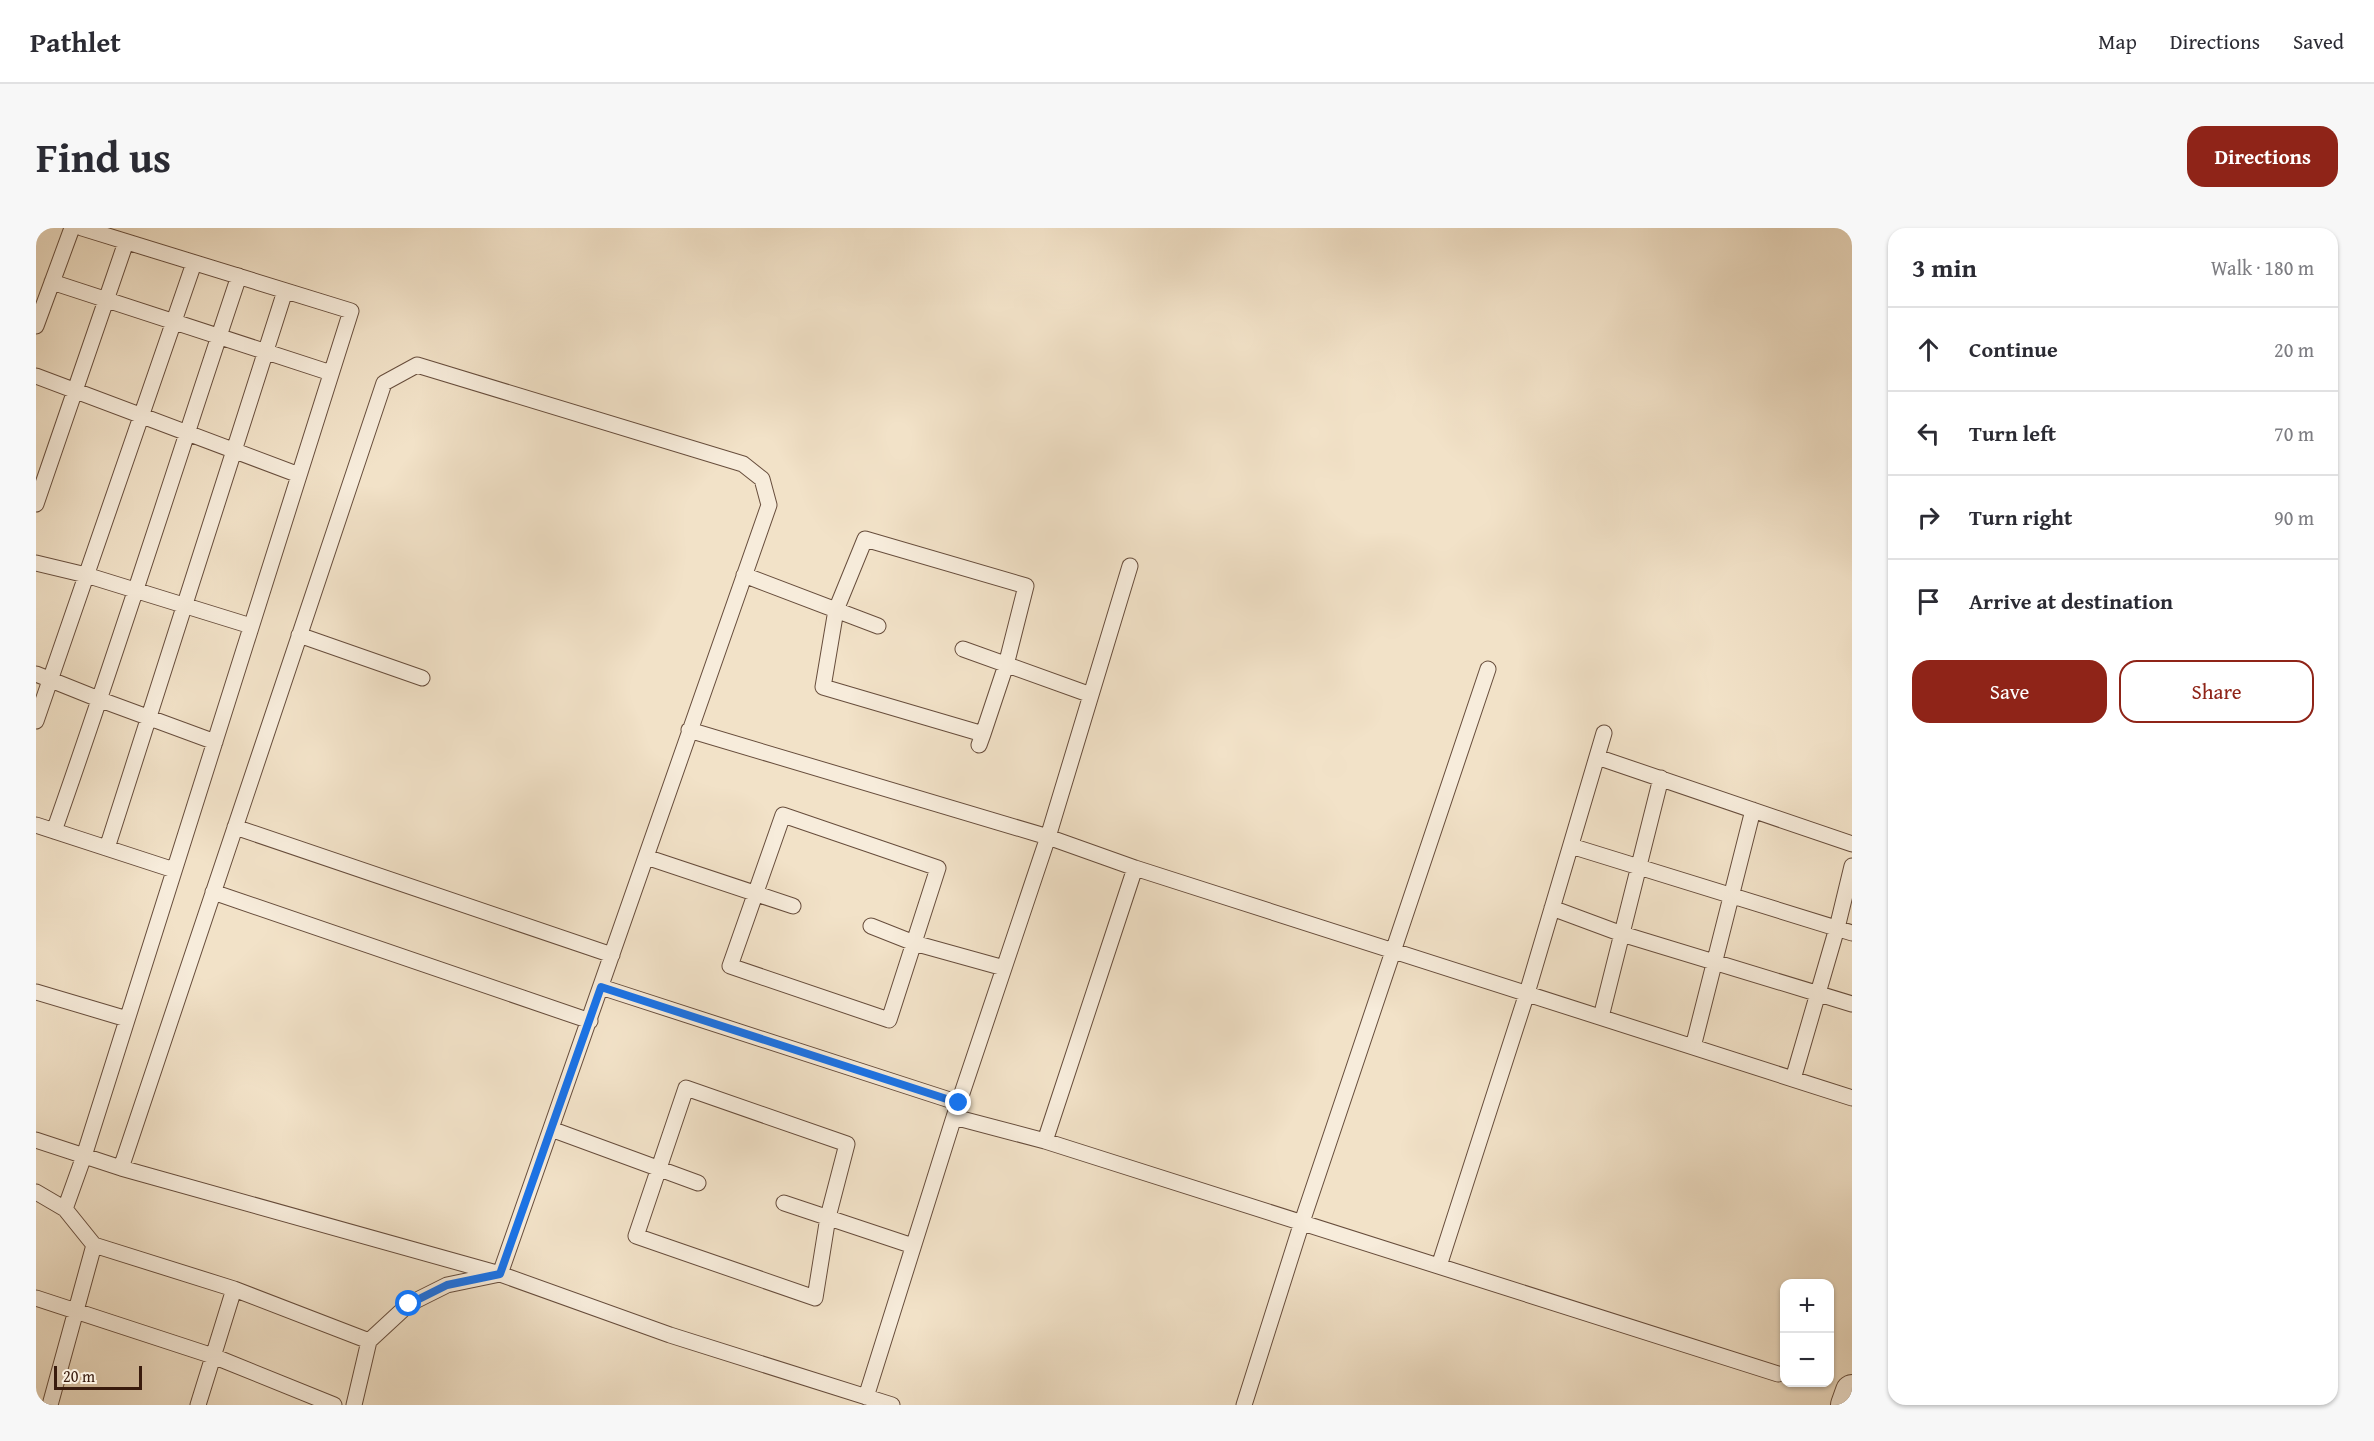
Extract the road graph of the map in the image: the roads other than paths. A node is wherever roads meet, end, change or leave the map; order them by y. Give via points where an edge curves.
1 (72, 228) edge
2 (82, 228) edge
3 (126, 242) junction
4 (194, 263) junction
5 (239, 276) junction
6 (52, 282) junction
7 (285, 291) junction
8 (106, 301) junction
9 (174, 322) junction
10 (36, 326) edge
11 (219, 337) junction
12 (265, 351) junction
13 (331, 373) junction
14 (36, 376) edge
15 (75, 390) junction
16 (141, 416) junction
17 (187, 433) junction
18 (234, 451) junction
19 (299, 475) junction
20 (36, 504) edge
21 (36, 562) edge
22 (1130, 566) dead end
23 (744, 575) junction
24 (86, 576) junction
25 (135, 590) junction
26 (185, 605) junction
27 (836, 610) junction
28 (251, 626) junction
29 (878, 626) dead end
30 (299, 635) junction
31 (963, 650) dead end
32 (1006, 665) junction
33 (1488, 669) dead end
34 (43, 676) edge
35 (422, 678) dead end
36 (1091, 695) junction
37 (101, 700) junction
38 (148, 718) junction
39 (36, 721) edge
40 (689, 730) junction
41 (1604, 733) dead end
42 (215, 742) junction
43 (1597, 757) junction
44 (1661, 778) junction
45 (1753, 810) junction
46 (36, 825) edge
47 (235, 827) junction
48 (54, 831) junction
49 (1048, 837) junction
50 (1852, 844) edge
51 (1571, 846) junction
52 (107, 848) junction
53 (646, 857) junction
54 (1852, 866) edge
55 (1135, 868) junction
56 (1638, 868) junction
57 (174, 870) junction
58 (213, 892) junction
59 (756, 894) junction
60 (1731, 896) junction
61 (794, 906) dead end
62 (1552, 908) junction
63 (871, 926) dead end
64 (1845, 931) edge
65 (1622, 934) junction
66 (914, 943) junction
67 (1393, 951) junction
68 (612, 955) junction
69 (1715, 961) junction
70 (1004, 968) junction
71 (601, 987) junction
72 (36, 992) edge
73 (1527, 993) junction
74 (1818, 994) junction
75 (1852, 1004) edge
76 (1601, 1017) junction
77 (127, 1019) junction
78 (590, 1021) junction
79 (1693, 1047) junction
80 (1793, 1079) junction
81 (1852, 1098) edge
82 (956, 1110) junction
83 (551, 1130) junction
84 (36, 1140) edge
85 (1045, 1141) junction
86 (84, 1156) junction
87 (121, 1168) junction
88 (658, 1168) junction
89 (698, 1183) dead end
90 (36, 1192) edge
91 (784, 1203) dead end
92 (65, 1209) junction
93 (828, 1218) junction
94 (1302, 1222) junction
95 (94, 1245) junction
96 (913, 1246) junction
97 (1439, 1266) junction
98 (500, 1274) junction
99 (234, 1289) junction
100 (36, 1298) edge
101 (75, 1312) junction
102 (369, 1341) junction
103 (213, 1356) junction
104 (1778, 1374) dead end
105 (1852, 1390) edge
106 (866, 1396) junction
107 (47, 1403) edge
108 (198, 1405) edge
109 (334, 1405) edge
110 (354, 1405) edge
111 (892, 1405) edge
112 (1244, 1405) edge
113 (1848, 1405) edge

1 - 6 lane
2 - 3 lane
3 - 4 lane
3 - 8 lane
4 - 5 lane
4 - 9 lane
5 - 7 lane
5 - 11 lane
6 - 8 lane
6 - 10 lane
7 - 12 lane
7 - 13 lane via 351,310
8 - 9 lane
8 - 15 lane
9 - 11 lane
9 - 16 lane
11 - 12 lane
11 - 17 lane
12 - 13 lane
12 - 18 lane
13 - 19 lane
14 - 15 lane
15 - 16 lane
15 - 20 lane
16 - 17 lane
16 - 24 lane
17 - 18 lane
17 - 25 lane
18 - 19 lane
18 - 26 lane
19 - 28 lane
21 - 24 lane
22 - 36 lane
23 - 27 lane
23 - 30 lane via 769,505 762,479 743,464 417,365 384,383
23 - 40 lane
24 - 25 lane
24 - 34 lane
25 - 26 lane
25 - 37 lane
26 - 28 lane
26 - 38 lane
27 - 29 lane
27 - 32 lane via 824,687 981,740
27 - 32 lane via 865,538 1026,586
28 - 42 lane
30 - 35 lane
30 - 47 lane
31 - 32 lane
32 - 36 lane
33 - 67 lane
34 - 37 lane
34 - 39 lane
36 - 49 lane
37 - 38 lane
37 - 48 lane
38 - 42 lane
38 - 52 lane
40 - 49 lane
40 - 53 lane
41 - 43 lane
42 - 57 lane
43 - 44 lane
43 - 51 lane
44 - 45 lane
44 - 56 lane
45 - 50 lane
45 - 60 lane
46 - 48 lane
47 - 58 lane
47 - 68 lane
48 - 52 lane
49 - 55 lane
49 - 70 lane
51 - 56 lane
51 - 62 lane
52 - 57 lane
53 - 59 lane
53 - 68 lane
54 - 64 lane
55 - 67 lane
55 - 85 lane
56 - 60 lane
56 - 65 lane
57 - 77 lane
58 - 78 lane
58 - 87 lane
59 - 61 lane
59 - 66 lane via 730,966 889,1020
59 - 66 lane via 783,815 938,868
60 - 64 lane
60 - 69 lane
62 - 65 lane
62 - 73 lane
63 - 66 lane
64 - 74 lane
65 - 69 lane
65 - 76 lane
66 - 70 lane
67 - 73 lane
67 - 94 lane
68 - 71 lane
69 - 74 lane
69 - 79 lane
70 - 82 lane
71 - 78 lane
71 - 82 lane
72 - 77 lane
73 - 76 lane
73 - 97 lane
74 - 75 lane
74 - 80 lane
76 - 79 lane
77 - 86 lane
78 - 83 lane
79 - 80 lane
80 - 81 lane
82 - 85 lane
82 - 96 lane
83 - 88 lane
83 - 98 lane
84 - 86 lane
85 - 94 lane
86 - 87 lane
86 - 92 lane
87 - 98 lane
88 - 89 lane
88 - 93 lane via 686,1088 847,1144
88 - 93 lane via 636,1236 815,1298
90 - 92 lane
91 - 93 lane
92 - 95 lane
93 - 96 lane
94 - 97 lane
94 - 112 lane
95 - 99 lane
95 - 101 lane
96 - 106 lane
97 - 104 lane
98 - 102 lane via 447,1285 418,1299
98 - 106 lane via 670,1335
99 - 102 lane
99 - 103 lane
100 - 101 lane
101 - 103 lane
101 - 107 lane
102 - 110 lane
103 - 108 lane
103 - 109 lane
105 - 113 street
106 - 111 lane

